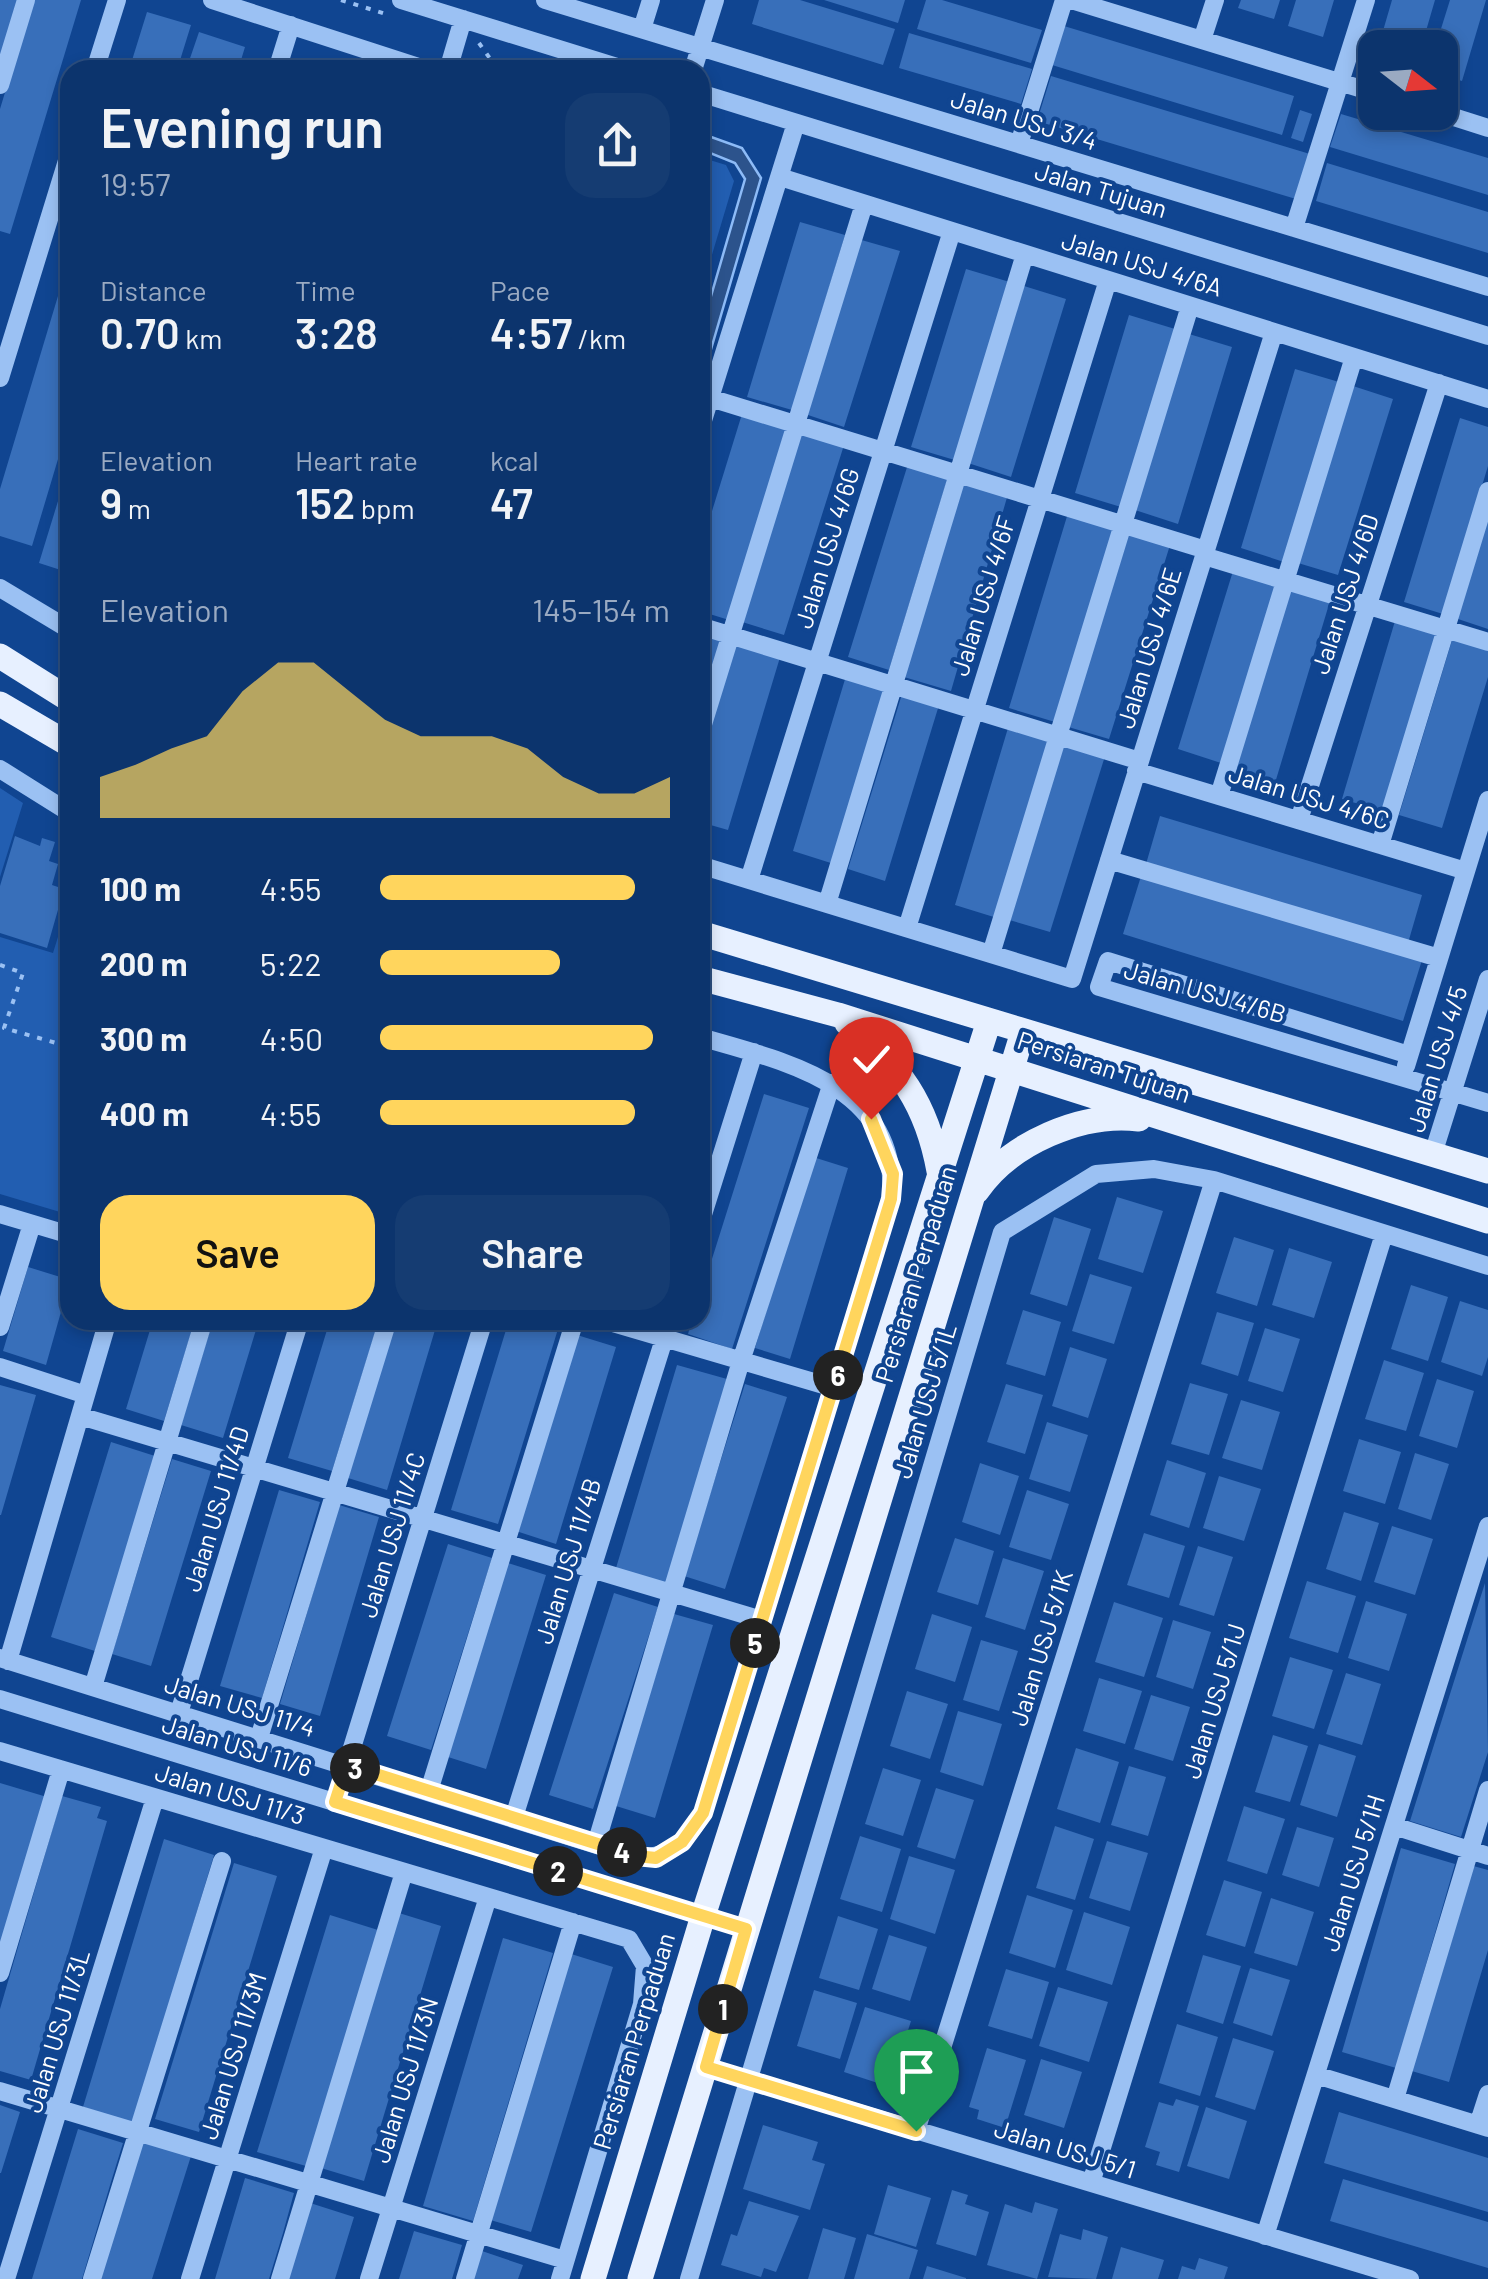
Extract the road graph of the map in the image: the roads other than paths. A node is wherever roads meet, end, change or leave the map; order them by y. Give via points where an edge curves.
1 (26, 0) edge
2 (116, 0) edge
3 (212, 0) edge
4 (401, 0) edge
5 (544, 0) edge
6 (651, 0) edge
7 (715, 0) edge
8 (1064, 0) edge
9 (1072, 0) edge
10 (1215, 0) edge
11 (1366, 0) edge
12 (463, 19) junction
13 (291, 25) junction
14 (642, 30) junction
15 (1202, 40) junction
16 (700, 48) junction
17 (98, 60) edge
18 (281, 60) edge
19 (398, 60) edge
20 (451, 60) edge
21 (595, 60) edge
22 (696, 60) edge
23 (1340, 82) junction
24 (0, 85) edge
25 (1358, 88) edge
26 (710, 96) edge
27 (1488, 107) edge
28 (1458, 118) edge
29 (796, 122) junction
30 (1485, 127) edge
31 (1018, 144) junction
32 (780, 177) junction
33 (60, 183) edge
34 (864, 204) junction
35 (1294, 228) junction
36 (952, 231) junction
37 (1025, 254) junction
38 (1108, 280) junction
39 (1488, 287) edge
40 (1190, 306) junction
41 (1274, 332) junction
42 (1488, 336) edge
43 (1354, 356) junction
44 (0, 378) edge
45 (1438, 383) junction
46 (710, 398) joint
47 (1488, 398) edge
48 (795, 424) junction
49 (883, 451) junction
50 (957, 474) junction
51 (1488, 491) edge
52 (1040, 499) junction
53 (1122, 524) junction
54 (1205, 553) junction
55 (1284, 580) junction
56 (0, 588) edge
57 (1369, 604) junction
58 (60, 624) edge
59 (710, 629) edge
60 (1446, 629) junction
61 (729, 635) junction
62 (1488, 642) edge
63 (0, 656) edge
64 (817, 662) junction
65 (894, 685) junction
66 (60, 694) edge
67 (710, 700) edge
68 (0, 704) edge
69 (974, 710) junction
70 (1056, 735) junction
71 (60, 740) edge
72 (1138, 766) junction
73 (0, 769) edge
74 (1219, 796) junction
75 (1488, 800) edge
76 (60, 807) edge
77 (1300, 820) junction
78 (1380, 845) junction
79 (1108, 860) junction
80 (710, 868) edge
81 (1466, 871) junction
82 (749, 880) junction
83 (827, 904) junction
84 (907, 928) junction
85 (710, 936) edge
86 (992, 954) junction
87 (1439, 958) junction
88 (1488, 979) edge
89 (710, 981) edge
90 (838, 1015) junction
91 (989, 1022) junction
92 (1023, 1032) junction
93 (710, 1039) edge
94 (754, 1052) junction
95 (1409, 1055) junction
96 (978, 1058) junction
97 (1011, 1068) junction
98 (1403, 1076) junction
99 (832, 1083) junction
100 (1453, 1091) junction
101 (1488, 1103) edge
102 (1189, 1126) junction
103 (1433, 1154) junction
104 (1488, 1171) edge
105 (940, 1176) junction
106 (1214, 1180) junction
107 (710, 1192) edge
108 (970, 1200) junction
109 (0, 1214) edge
110 (1488, 1221) edge
111 (32, 1224) junction
112 (60, 1232) edge
113 (1384, 1234) junction
114 (1488, 1266) edge
115 (0, 1328) edge
116 (105, 1330) edge
117 (201, 1330) edge
118 (297, 1330) edge
119 (385, 1330) edge
120 (481, 1330) edge
121 (571, 1330) edge
122 (667, 1330) edge
123 (669, 1330) edge
124 (741, 1361) junction
125 (0, 1367) edge
126 (834, 1388) junction
127 (86, 1395) junction
128 (80, 1416) junction
129 (168, 1442) junction
130 (254, 1468) junction
131 (336, 1492) junction
132 (423, 1518) junction
133 (1488, 1526) edge
134 (506, 1543) junction
135 (592, 1569) junction
136 (1481, 1573) edge
137 (672, 1593) junction
138 (762, 1620) junction
139 (4, 1660) edge
140 (93, 1687) junction
141 (0, 1700) edge
142 (179, 1713) junction
143 (259, 1738) junction
144 (0, 1752) edge
145 (347, 1765) junction
146 (61, 1770) junction
147 (429, 1790) junction
148 (1488, 1790) edge
149 (155, 1798) junction
150 (335, 1802) junction
151 (514, 1817) junction
152 (1394, 1826) junction
153 (596, 1844) junction
154 (324, 1848) junction
155 (1469, 1850) junction
156 (1488, 1856) edge
157 (222, 1861) dead end
158 (404, 1872) junction
159 (488, 1896) junction
160 (704, 1916) junction
161 (573, 1922) junction
162 (746, 1929) junction
163 (0, 1973) edge
164 (706, 2067) junction
165 (1316, 2075) junction
166 (749, 2081) junction
167 (0, 2091) edge
168 (1488, 2094) edge
169 (1395, 2099) junction
170 (59, 2108) junction
171 (1483, 2126) edge
172 (916, 2131) junction
173 (138, 2132) junction
174 (227, 2159) junction
175 (309, 2183) junction
176 (1091, 2183) junction
177 (391, 2208) junction
178 (478, 2234) junction
179 (1266, 2236) junction
180 (565, 2260) junction
181 (6, 2279) edge
182 (92, 2279) edge
183 (190, 2279) edge
184 (280, 2279) edge
185 (369, 2279) edge
186 (464, 2279) edge
187 (560, 2279) edge
188 (593, 2279) edge
189 (640, 2279) edge
190 (689, 2279) edge
191 (1410, 2279) edge

1 - 24 street
2 - 17 street
3 - 13 street
4 - 12 street
5 - 14 street, Jalan USJ 3/4
6 - 14 street
7 - 16 street
8 - 31 street
9 - 15 street
10 - 15 street
11 - 23 street
12 - 20 street
12 - 21 street
13 - 18 street
13 - 19 street
14 - 16 street, Jalan USJ 3/4
15 - 23 street
16 - 22 street
16 - 31 street, Jalan USJ 3/4
23 - 25 street
23 - 35 street
26 - 29 street, Jalan Tujuan
27 - 30 street
28 - 30 street
29 - 32 street
29 - 42 street, Jalan Tujuan
31 - 35 street, Jalan USJ 3/4
32 - 34 street, Jalan USJ 4/6A
32 - 46 street
33 - 44 street
34 - 36 street, Jalan USJ 4/6A
34 - 48 street
35 - 39 street, Jalan USJ 3/4
36 - 37 street, Jalan USJ 4/6A
36 - 49 street, Jalan USJ 4/6G
37 - 38 street, Jalan USJ 4/6A
37 - 50 street
38 - 40 street, Jalan USJ 4/6A
38 - 52 street, Jalan USJ 4/6F
40 - 41 street, Jalan USJ 4/6A
40 - 53 street
41 - 43 street, Jalan USJ 4/6A
41 - 54 street, Jalan USJ 4/6E
43 - 45 street, Jalan USJ 4/6A
43 - 55 street
45 - 47 street, Jalan USJ 4/6A
45 - 57 street, Jalan USJ 4/6D
46 - 48 street
48 - 49 street
48 - 61 street
49 - 50 street
49 - 64 street, Jalan USJ 4/6G
50 - 52 street
50 - 65 street
51 - 60 street
52 - 53 street
52 - 69 street, Jalan USJ 4/6F
53 - 54 street
53 - 70 street
54 - 55 street
54 - 72 street, Jalan USJ 4/6E
55 - 57 street
55 - 74 street
56 - 58 street
57 - 60 street
57 - 77 street, Jalan USJ 4/6D
59 - 61 street, Jalan USJ 4/6C
60 - 62 street
60 - 78 street
61 - 64 street, Jalan USJ 4/6C
61 - 67 street
63 - 66 main road
64 - 65 street, Jalan USJ 4/6C
64 - 82 street, Jalan USJ 4/6G
65 - 69 street, Jalan USJ 4/6C
65 - 83 street
68 - 71 main road
69 - 70 street, Jalan USJ 4/6C
69 - 84 street, Jalan USJ 4/6F
70 - 72 street, Jalan USJ 4/6C
70 - 86 street
72 - 74 street, Jalan USJ 4/6C
72 - 79 street, Jalan USJ 4/6E
73 - 76 street
74 - 77 street, Jalan USJ 4/6C
75 - 81 street
77 - 78 street, Jalan USJ 4/6C
78 - 81 street, Jalan USJ 4/6C
79 - 86 street, Jalan USJ 4/6E via 1072,978
79 - 87 street
80 - 82 street
81 - 87 street
82 - 83 street
83 - 84 street
84 - 86 street
85 - 91 main road, Persiaran Tujuan
87 - 95 street
88 - 100 street, Jalan USJ 4/5
89 - 90 main road, Persiaran Tujuan
90 - 96 main road, Persiaran Tujuan
90 - 105 main road via 905,1078 927,1118
91 - 92 main road, Persiaran Tujuan
91 - 96 main road, Persiaran Perpaduan
92 - 97 main road, Persiaran Perpaduan
92 - 103 main road, Persiaran Tujuan
93 - 94 street
94 - 99 street
94 - 107 street
95 - 98 street
95 - 98 street, Jalan USJ 4/6B via 1108,961 1099,987
96 - 97 main road, Persiaran Tujuan
96 - 105 main road, Persiaran Perpaduan
97 - 102 main road, Persiaran Tujuan
97 - 108 main road, Persiaran Perpaduan
98 - 100 street, Jalan USJ 4/6B
99 - 124 street
99 - 126 street via 871,1119 893,1174
100 - 101 street, Jalan USJ 4/6B
100 - 103 street, Jalan USJ 4/5
102 - 108 main road via 1125,1117 1066,1128 1008,1160
102 - 110 main road, Persiaran Tujuan
103 - 104 main road, Persiaran Tujuan
105 - 160 main road, Persiaran Perpaduan
106 - 113 street, Jalan USJ 5/1L
106 - 166 street, Jalan USJ 5/1L via 1154,1169 1096,1174 1002,1232
106 - 172 street, Jalan USJ 5/1K
108 - 162 main road, Persiaran Perpaduan
109 - 111 street
111 - 112 street
111 - 115 street
113 - 114 street, Jalan USJ 5/1L
113 - 176 street, Jalan USJ 5/1J
116 - 127 street
117 - 129 street
118 - 130 street, Jalan USJ 11/4D
119 - 131 street
120 - 132 street, Jalan USJ 11/4C
121 - 134 street
122 - 135 street, Jalan USJ 11/4B
123 - 124 street
124 - 126 street
124 - 137 street
125 - 127 street
126 - 138 street
127 - 128 street
128 - 129 street
128 - 139 street
129 - 130 street
129 - 140 street
130 - 131 street
130 - 142 street, Jalan USJ 11/4D
131 - 132 street
131 - 143 street
132 - 134 street
132 - 145 street, Jalan USJ 11/4C
133 - 136 street, Jalan USJ 5/1H
134 - 135 street
134 - 147 street
135 - 137 street
135 - 151 street, Jalan USJ 11/4B
136 - 152 street, Jalan USJ 5/1H
137 - 138 street
137 - 153 street
138 - 153 street, Jalan USJ 11/4 via 703,1813 656,1858
139 - 140 street, Jalan USJ 11/4
140 - 142 street, Jalan USJ 11/4
141 - 150 street, Jalan USJ 11/6
142 - 143 street, Jalan USJ 11/4
143 - 145 street, Jalan USJ 11/4
144 - 146 street, Jalan USJ 11/3
145 - 147 street, Jalan USJ 11/4
145 - 150 street, Jalan USJ 11/4C
146 - 149 street, Jalan USJ 11/3
146 - 163 street
147 - 151 street, Jalan USJ 11/4
148 - 155 street
149 - 154 street, Jalan USJ 11/3
149 - 170 street, Jalan USJ 11/3L
150 - 160 street, Jalan USJ 11/6
151 - 153 street, Jalan USJ 11/4
152 - 155 street
152 - 165 street, Jalan USJ 5/1H
154 - 158 street, Jalan USJ 11/3
154 - 174 street, Jalan USJ 11/3M
155 - 156 street
155 - 169 street
157 - 173 street
158 - 159 street, Jalan USJ 11/3
158 - 175 street
159 - 161 street, Jalan USJ 11/3
159 - 177 street, Jalan USJ 11/3N
160 - 162 street, Jalan USJ 11/6
160 - 188 main road, Persiaran Perpaduan
161 - 178 street
161 - 180 street, Jalan USJ 11/3 via 629,1938 646,1984
162 - 164 main road, Persiaran Perpaduan
164 - 166 street, Jalan USJ 5/1
164 - 189 main road, Persiaran Perpaduan
165 - 169 street
165 - 179 street, Jalan USJ 5/1H
166 - 172 street, Jalan USJ 5/1
166 - 190 street, Jalan USJ 5/1L
167 - 170 street
168 - 171 street
169 - 171 street
170 - 173 street
170 - 181 street, Jalan USJ 11/3L
172 - 176 street, Jalan USJ 5/1
173 - 174 street
173 - 182 street
174 - 175 street
174 - 183 street, Jalan USJ 11/3M
175 - 177 street
175 - 184 street
176 - 179 street, Jalan USJ 5/1
177 - 178 street
177 - 185 street, Jalan USJ 11/3N
178 - 180 street
178 - 186 street
179 - 191 street, Jalan USJ 5/1
180 - 187 street

